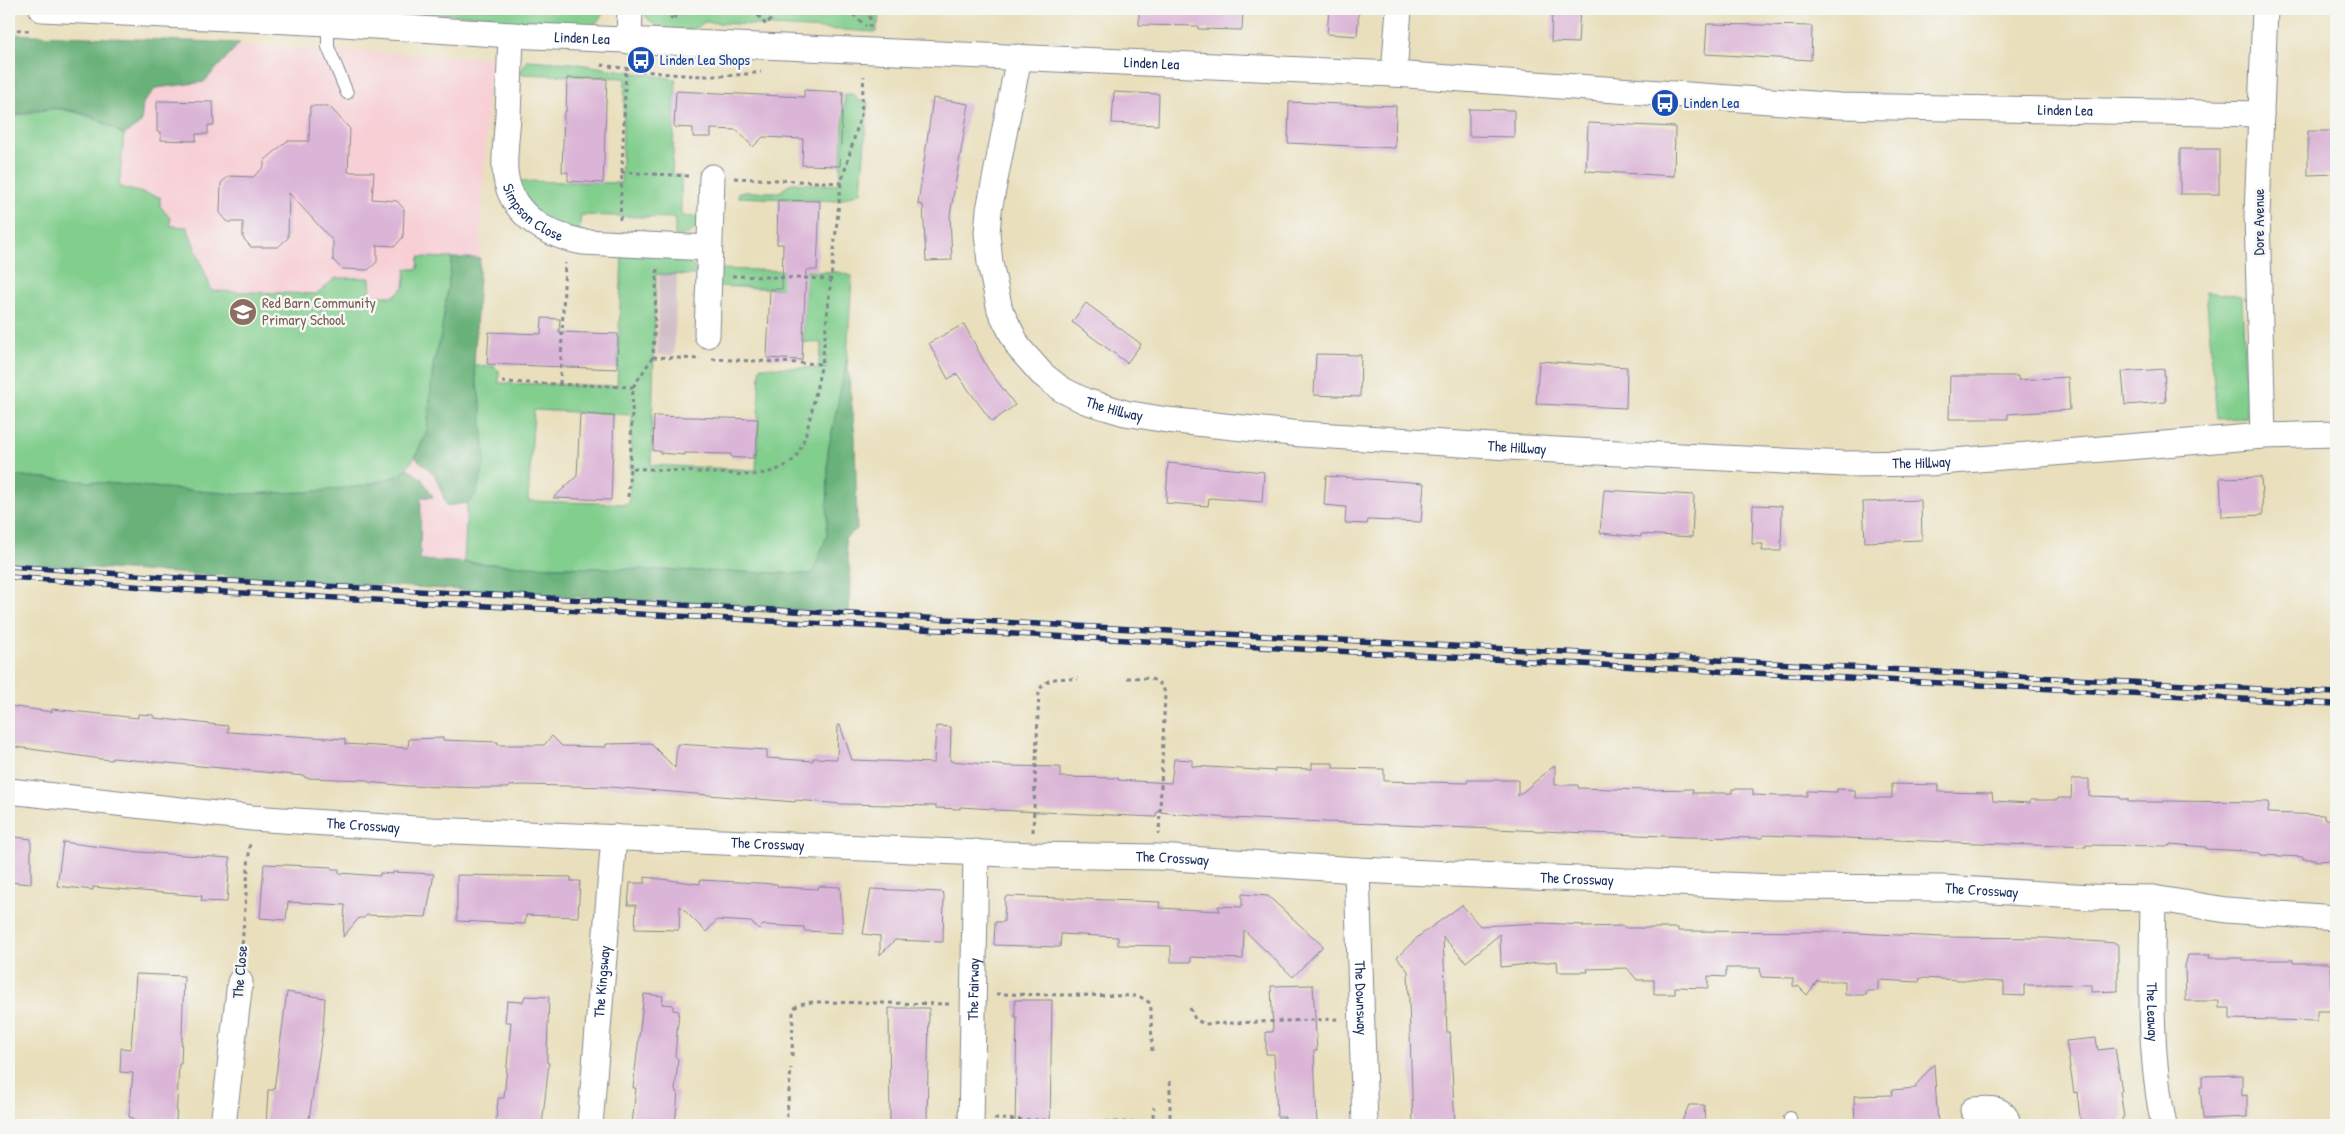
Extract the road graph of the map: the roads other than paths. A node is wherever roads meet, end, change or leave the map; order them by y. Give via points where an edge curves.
1 (42, 9) edge
2 (630, 9) edge
3 (1399, 9) edge
4 (2264, 9) edge
5 (328, 23) junction
6 (510, 35) junction
7 (629, 41) junction
8 (1019, 57) junction
9 (1394, 74) junction
10 (347, 93) dead end
11 (2261, 114) junction
12 (712, 176) road end
13 (709, 248) junction
14 (707, 335) dead end
15 (2336, 434) edge
16 (2263, 436) junction
17 (9, 791) edge
18 (614, 837) junction
19 (976, 852) junction
20 (1357, 870) junction
21 (2154, 898) junction
22 (2336, 918) edge
23 (240, 982) road end
24 (1973, 1110) dead end
25 (971, 1122) edge
26 (223, 1125) edge
27 (590, 1125) edge
28 (1365, 1125) edge
29 (2008, 1125) edge
30 (2164, 1125) edge

1 - 5 street, Linden Lea
2 - 7 street
3 - 9 street
4 - 11 street, Dore Avenue
5 - 6 street, Linden Lea
5 - 10 lane via 328,47
6 - 7 street, Linden Lea
6 - 13 street, Simpson Close via 505,170 512,196 528,218 539,228 566,239
7 - 8 street, Linden Lea
8 - 9 street, Linden Lea
8 - 16 street, The Hillway via 989,210 990,262 1000,310 1019,348 1042,374 1061,389 1085,401 1125,413 1167,420 1301,434 1846,464 1929,464
9 - 11 street, Linden Lea via 1840,106
11 - 16 street, Dore Avenue via 2257,215
12 - 13 street
13 - 14 street
15 - 16 street, The Hillway
17 - 18 street, The Crossway via 252,818 431,830
18 - 19 street, The Crossway
18 - 27 street, The Kingsway
19 - 20 street, The Crossway via 1158,857
19 - 25 street, The Fairway
20 - 21 street, The Crossway via 1773,887 1943,888 2091,898
20 - 28 street, The Downsway
21 - 22 street, The Crossway via 2226,910
21 - 30 street, The Leaway via 2154,1048
23 - 26 street, The Close
24 - 29 street via 1994,1109 2003,1113

